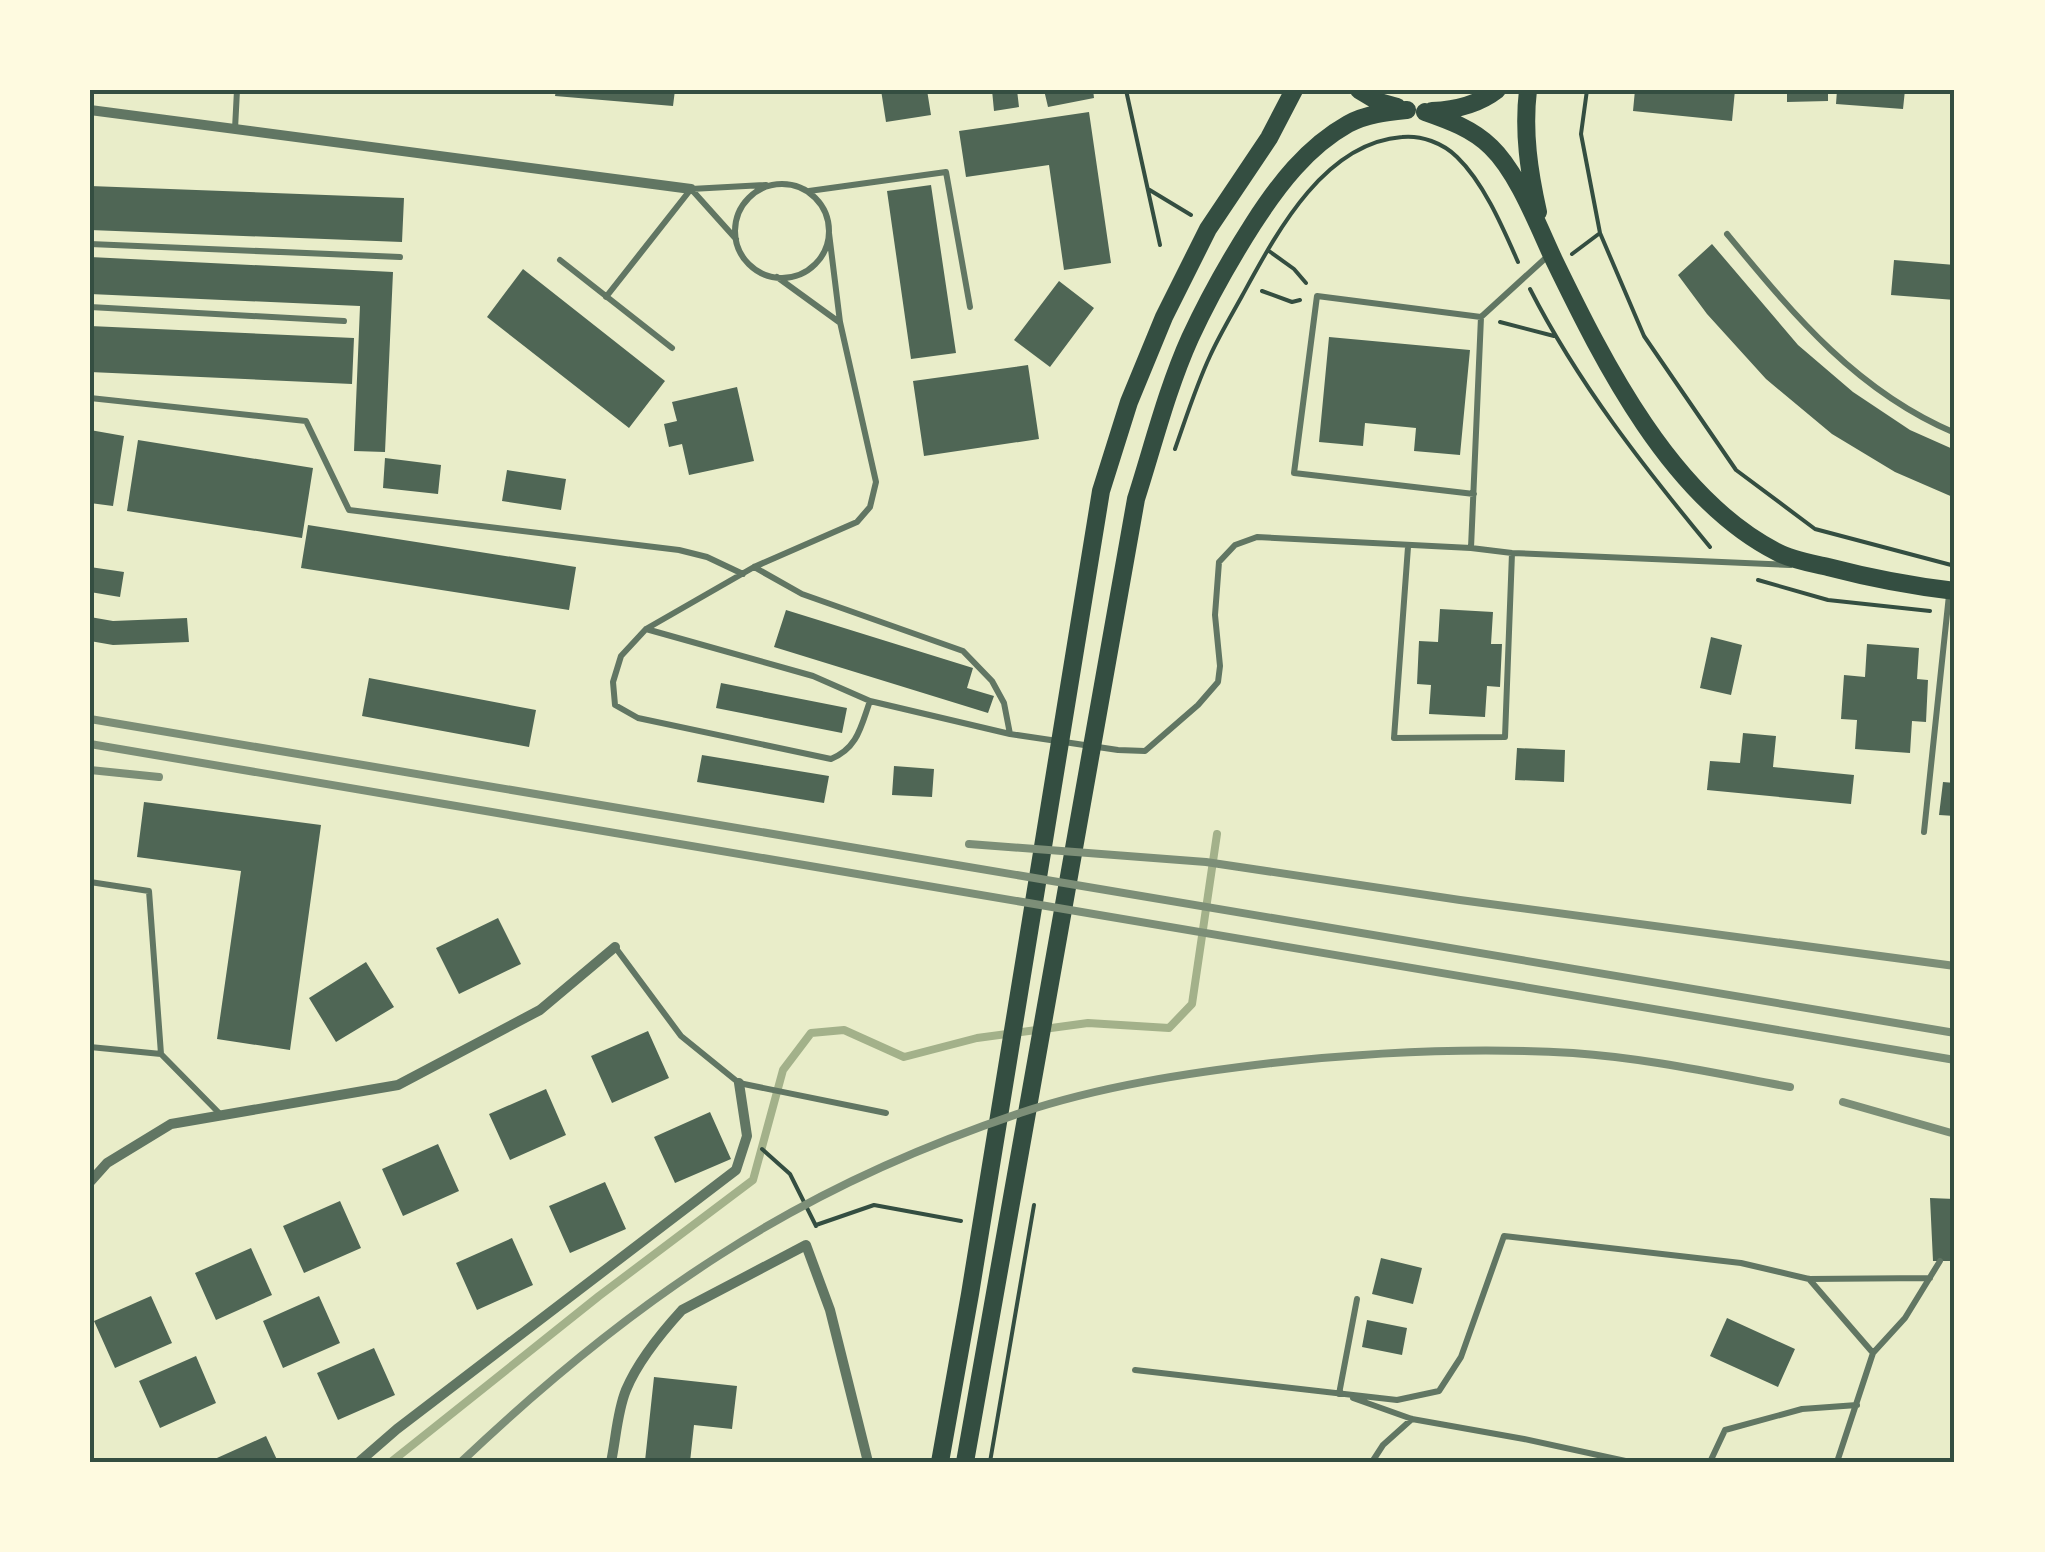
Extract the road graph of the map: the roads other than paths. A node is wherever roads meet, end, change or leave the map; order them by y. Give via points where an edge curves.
1 (236, 90) edge
2 (1294, 90) edge
3 (1359, 90) edge
4 (1497, 90) edge
5 (1528, 90) edge
6 (90, 110) edge
7 (1416, 111) junction
8 (235, 129) junction
9 (777, 184) junction
10 (691, 189) junction
11 (808, 192) junction
12 (829, 233) junction
13 (1728, 234) dead end
14 (736, 239) junction
15 (90, 244) edge
16 (1548, 245) junction
17 (400, 257) dead end
18 (560, 260) dead end
19 (777, 277) junction
20 (606, 296) junction
21 (90, 307) edge
22 (970, 307) dead end
23 (1481, 317) junction
24 (344, 321) dead end
25 (840, 322) junction
26 (672, 348) dead end
27 (90, 398) edge
28 (1955, 433) edge
29 (1474, 494) junction
30 (1408, 546) junction
31 (1471, 548) junction
32 (1512, 553) junction
33 (754, 567) junction
34 (1826, 567) junction
35 (743, 574) junction
36 (1952, 590) edge
37 (646, 629) junction
38 (870, 700) junction
39 (1010, 734) junction
40 (1924, 832) dead end
41 (90, 882) edge
42 (615, 947) joint
43 (90, 1047) edge
44 (161, 1054) junction
45 (739, 1083) junction
46 (886, 1113) dead end
47 (222, 1116) junction
48 (90, 1182) edge
49 (1940, 1262) dead end
50 (1930, 1278) junction
51 (1810, 1279) junction
52 (1358, 1299) dead end
53 (1873, 1354) junction
54 (1134, 1370) dead end
55 (1340, 1394) junction
56 (1857, 1405) junction
57 (1412, 1418) junction
58 (359, 1462) edge
59 (611, 1462) edge
60 (868, 1462) edge
61 (940, 1462) edge
62 (964, 1462) edge
63 (1372, 1462) edge
64 (1630, 1462) edge
65 (1710, 1462) edge
66 (1837, 1462) edge

1 - 8 lane
2 - 61 main road via 1208,229 1164,317 1100,491
3 - 7 main road
4 - 7 main road via 1453,110
5 - 16 main road via 1528,168
6 - 8 street
7 - 16 main road via 1451,121 1492,147
7 - 62 main road via 1346,125 1297,165 1229,262 1189,340 1136,499
8 - 10 street
9 - 10 lane
9 - 11 lane
9 - 14 lane via 762,188 740,210
10 - 14 lane
10 - 20 lane
11 - 12 lane via 820,202
11 - 22 lane via 946,172
12 - 19 lane via 817,262
12 - 25 lane
13 - 28 lane via 1817,337 1870,386
14 - 19 lane via 750,265
15 - 17 lane
16 - 23 lane
16 - 34 main road via 1633,406 1704,497 1735,527 1780,555
18 - 20 lane
19 - 25 lane
20 - 26 lane
21 - 24 lane
23 - 29 lane
23 - 29 lane via 1317,296 1294,472
25 - 33 lane via 876,482 870,507 858,522
27 - 35 lane via 306,421 349,510 679,550
29 - 31 lane
30 - 31 lane
30 - 32 lane via 1394,738 1505,737
30 - 39 lane via 1257,537 1235,544 1219,562 1218,682 1145,750
31 - 32 lane
32 - 34 lane
33 - 35 lane
33 - 39 lane via 802,594 963,652 992,681
34 - 36 main road
35 - 37 lane
36 - 40 lane
37 - 38 lane via 813,676
37 - 38 lane via 622,656 614,682 615,705 638,718 831,759 846,753
38 - 39 lane
41 - 44 lane via 149,891
42 - 45 lane via 681,1036
42 - 47 street via 540,1010 398,1084
43 - 44 lane
44 - 47 lane
45 - 46 lane
45 - 58 street via 748,1136 736,1170
47 - 48 street via 171,1124 106,1163
49 - 50 lane
50 - 51 lane
50 - 53 lane
51 - 53 lane
51 - 55 lane via 1740,1263 1504,1236 1461,1357 1440,1391 1397,1400
52 - 55 lane
53 - 56 lane
54 - 55 lane
55 - 57 lane
56 - 65 lane via 1802,1409 1725,1430
56 - 66 lane
57 - 63 lane
57 - 64 lane
59 - 60 street via 625,1392 667,1326 682,1310 806,1245 830,1310

